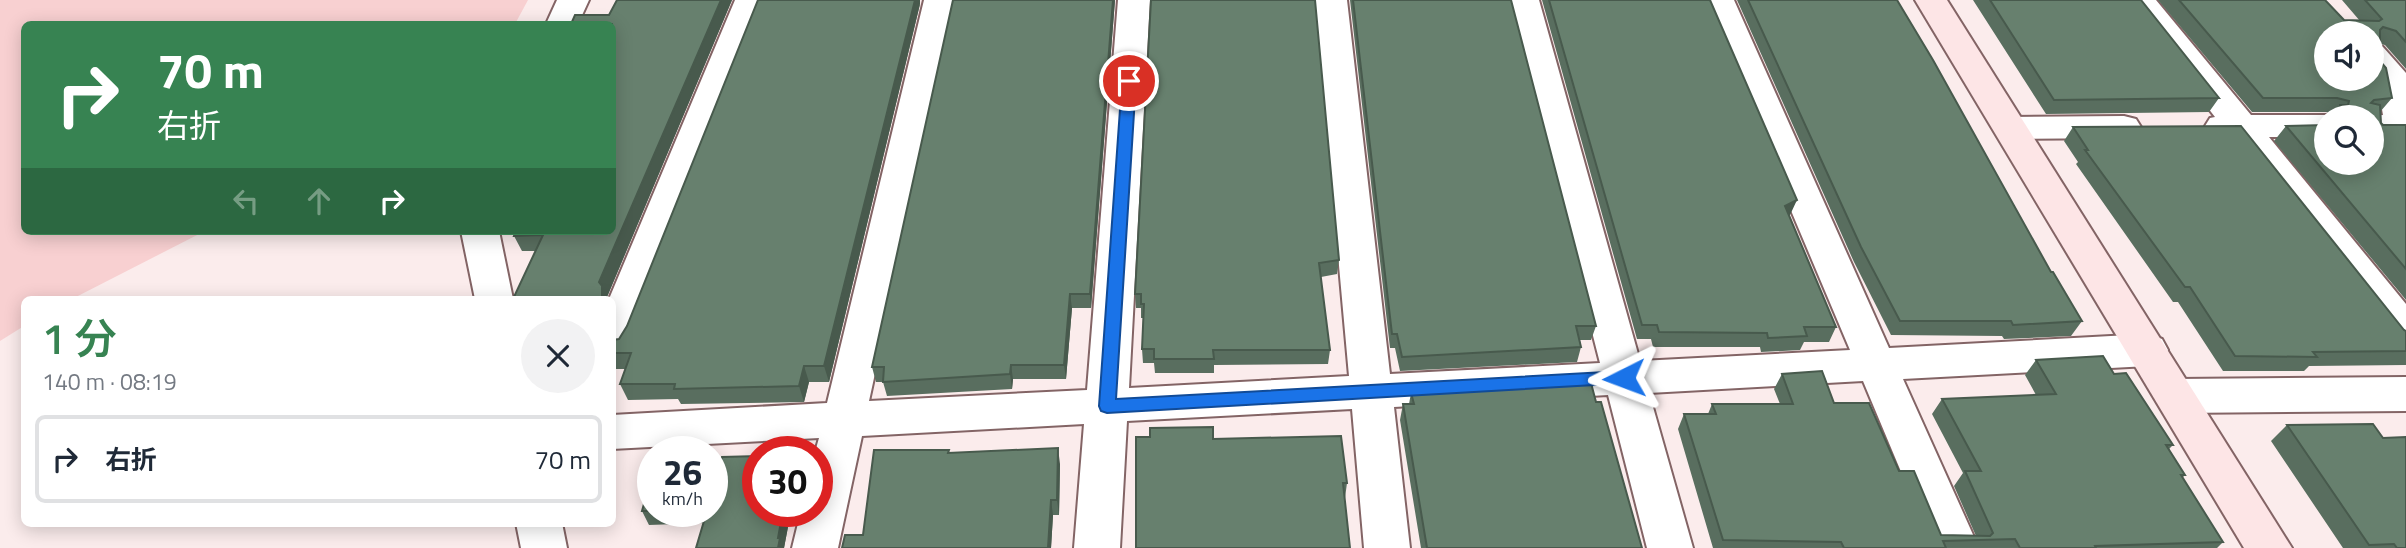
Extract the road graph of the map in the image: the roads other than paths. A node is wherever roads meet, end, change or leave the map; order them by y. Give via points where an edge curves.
1 (573, 0) edge
2 (751, 0) edge
3 (940, 0) edge
4 (1135, 0) edge
5 (1331, 0) edge
6 (1523, 0) edge
7 (1718, 0) edge
8 (1931, 0) edge
9 (2140, 0) edge
10 (563, 21) edge
11 (2384, 69) edge
12 (2242, 126) junction
13 (2314, 126) edge
14 (2384, 126) edge
15 (2010, 128) junction
16 (481, 235) edge
17 (493, 296) edge
18 (616, 331) edge
19 (2406, 332) edge
20 (2148, 350) junction
21 (1877, 364) junction
22 (1624, 378) junction
23 (1371, 392) junction
24 (2406, 394) edge
25 (2178, 396) junction
26 (1107, 406) junction
27 (845, 420) junction
28 (616, 432) edge
29 (540, 527) edge
30 (556, 527) edge
31 (544, 548) edge
32 (552, 548) edge
33 (815, 548) edge
34 (1097, 548) edge
35 (1387, 548) edge
36 (1670, 548) edge
37 (1956, 548) edge
38 (2269, 548) edge

1 - 10 street
2 - 18 street
3 - 27 street
4 - 26 street
5 - 23 street
6 - 22 street
7 - 21 street
8 - 15 street
9 - 12 street
11 - 14 street via 2393,79 2402,126
12 - 13 street
12 - 15 street
12 - 19 street
15 - 20 street
16 - 17 street
20 - 21 street
20 - 25 street
21 - 22 street
21 - 37 street
22 - 23 street
22 - 36 street
23 - 26 street
23 - 35 street
24 - 25 street
25 - 38 street
26 - 27 street
26 - 34 street
27 - 28 street
27 - 33 street
29 - 31 street
30 - 32 street

